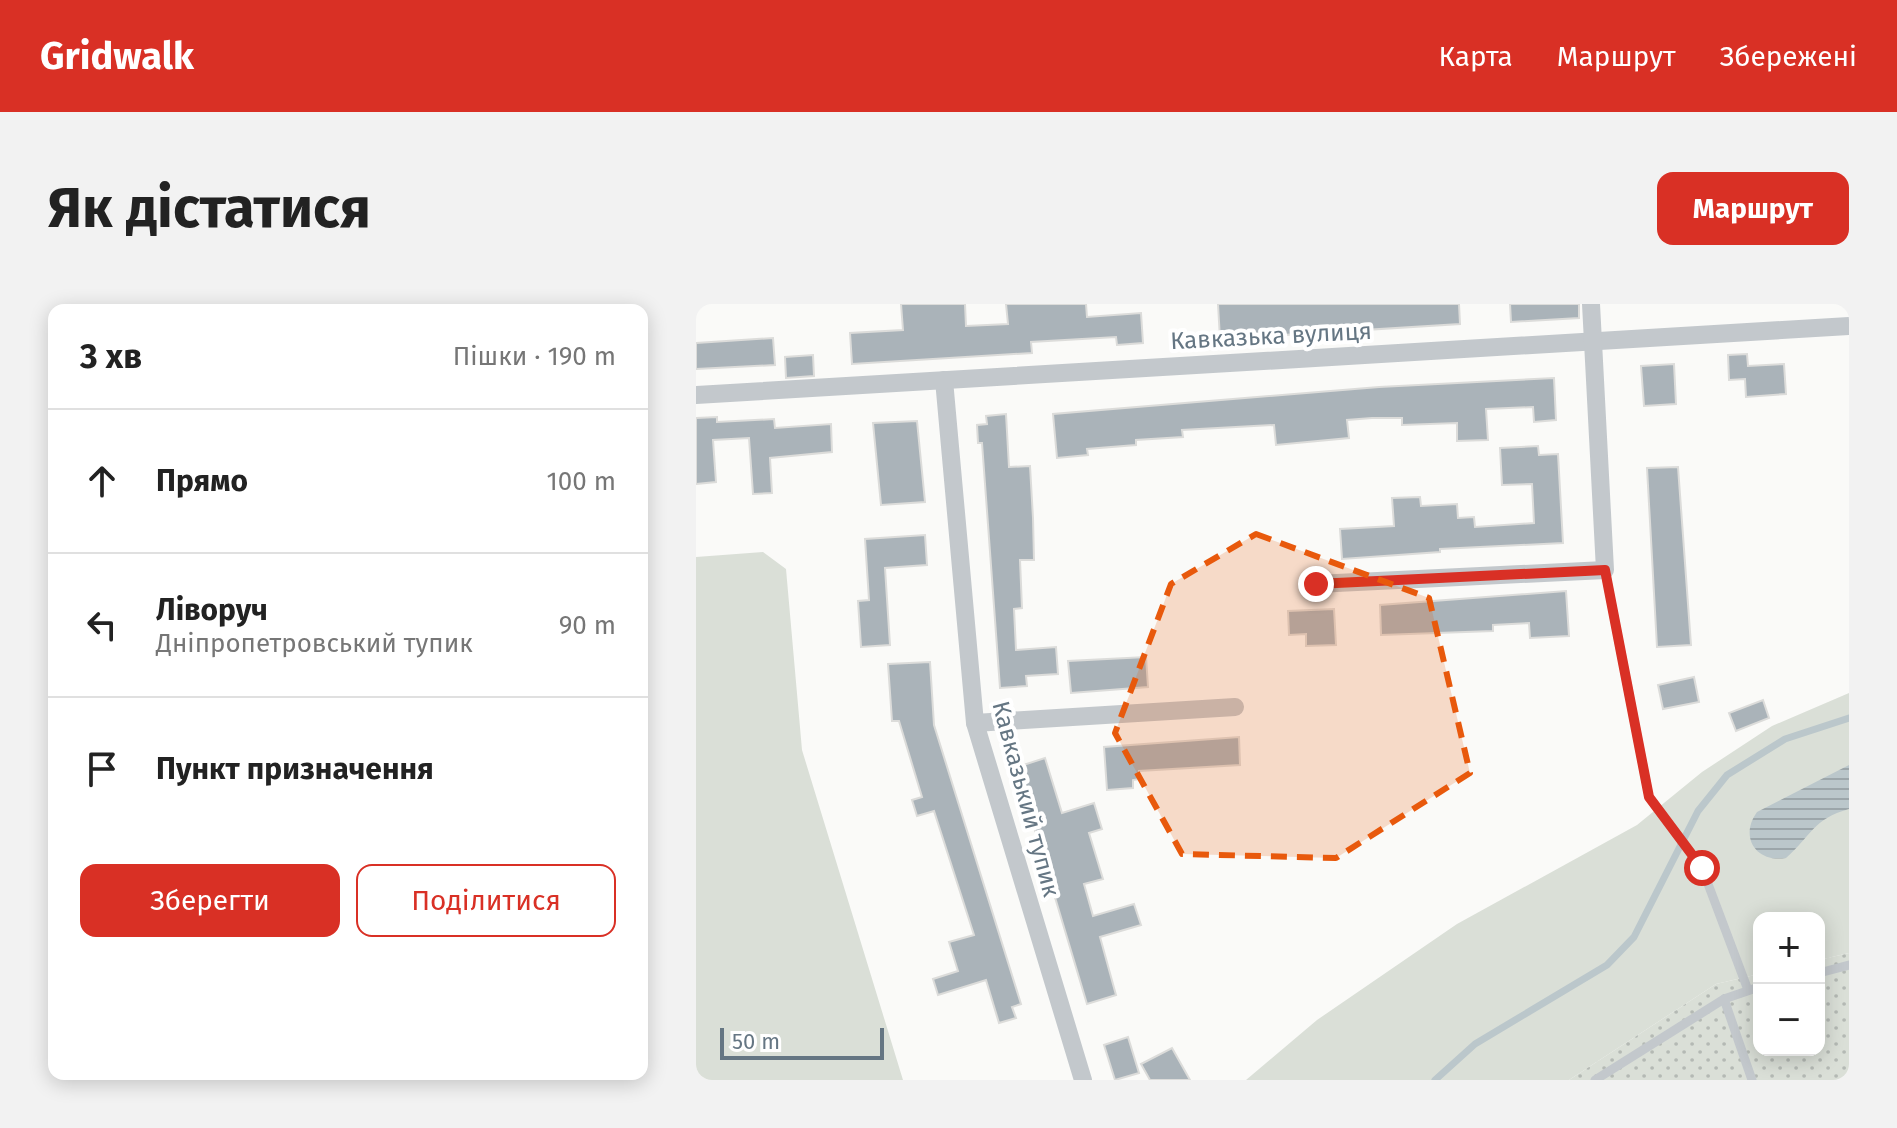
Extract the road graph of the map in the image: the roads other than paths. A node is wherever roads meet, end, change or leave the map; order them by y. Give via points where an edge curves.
1 (1591, 304) edge
2 (1849, 326) edge
3 (1593, 341) junction
4 (944, 380) junction
5 (696, 395) edge
6 (1605, 570) junction
7 (1316, 584) dead end
8 (1235, 707) dead end
9 (975, 723) junction
10 (1849, 965) edge
11 (1825, 971) edge
12 (1753, 989) edge
13 (1748, 990) junction
14 (1724, 999) junction
15 (1083, 1080) edge
16 (1595, 1080) edge
17 (1752, 1080) edge

1 - 3 street
2 - 3 street, Кавказька вулиця
3 - 4 street, Кавказька вулиця
3 - 6 street
4 - 5 street, Кавказька вулиця
4 - 9 street, Кавказький тупик
6 - 7 street
6 - 13 lane via 1649,797 1702,868
8 - 9 street
9 - 15 street, Кавказький тупик
10 - 11 lane
12 - 13 lane
13 - 14 lane
14 - 16 lane
14 - 17 lane

